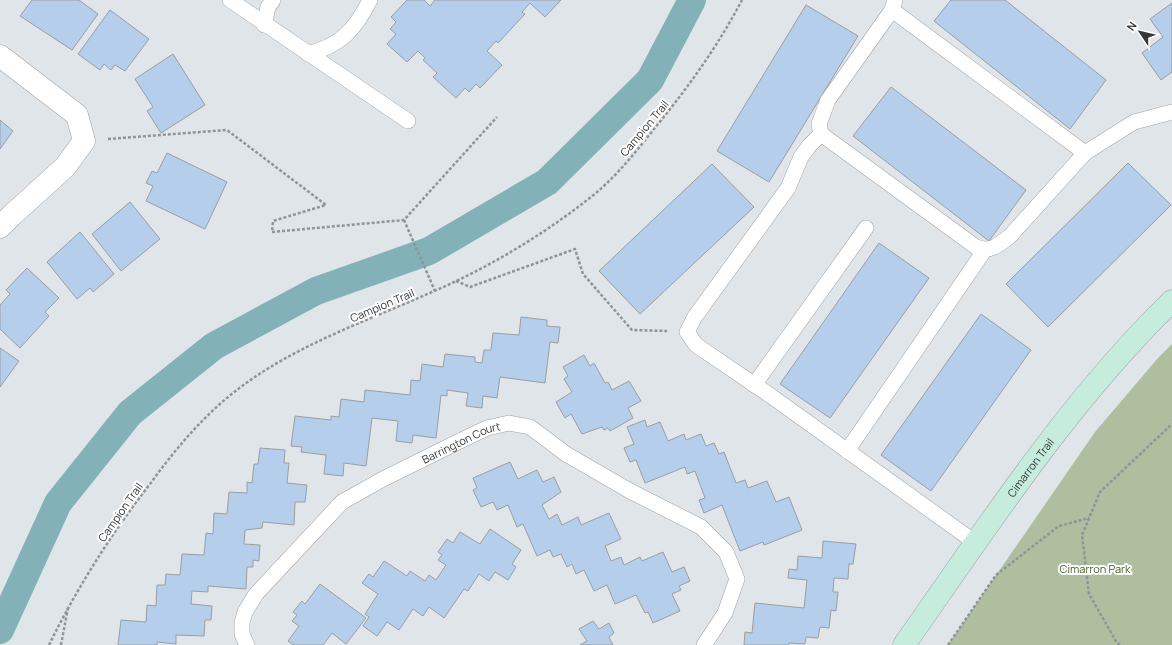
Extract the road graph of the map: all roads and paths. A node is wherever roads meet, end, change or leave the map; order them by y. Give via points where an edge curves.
1 (230, 0) edge
2 (273, 0) edge
3 (370, 0) edge
4 (742, 0) edge
5 (893, 5) edge
6 (264, 24) junction
7 (308, 54) junction
8 (0, 56) edge
9 (1172, 112) edge
10 (497, 117) dead end
11 (408, 121) dead end
12 (821, 134) junction
13 (84, 141) junction
14 (1085, 153) junction
15 (404, 220) junction
16 (0, 227) edge
17 (866, 228) dead end
18 (984, 250) junction
19 (456, 281) junction
20 (435, 291) junction
21 (1172, 301) edge
22 (687, 332) junction
23 (754, 385) junction
24 (1172, 424) edge
25 (846, 451) junction
26 (1089, 518) junction
27 (976, 543) junction
28 (69, 604) junction
29 (49, 645) edge
30 (61, 645) edge
31 (247, 645) edge
32 (704, 645) edge
33 (904, 645) edge
34 (948, 645) edge
35 (1120, 645) edge

1 - 6 lane
2 - 6 lane via 268,7
3 - 7 lane via 359,21 338,42 321,51
4 - 19 path, Campion Trail via 690,85 635,153 593,196 484,268
5 - 12 lane via 828,100 820,124
5 - 14 lane
6 - 7 lane
7 - 11 lane
8 - 13 street via 77,115
9 - 14 lane via 1134,122
10 - 15 path
12 - 18 lane via 976,247
12 - 22 lane via 801,157 788,188 694,318
13 - 15 path via 227,130 326,205 273,221 272,232
13 - 16 street via 65,167
14 - 18 lane via 1010,236 996,247
15 - 20 path
17 - 23 lane
18 - 25 lane
19 - 20 path, Campion Trail
19 - 22 path via 470,287 575,249 583,274 632,330
20 - 28 path, Campion Trail via 309,345 266,369 221,402 175,450 134,504
21 - 27 street, Cimarron Trail via 1105,371 1046,443
22 - 23 lane via 696,345
23 - 25 lane
24 - 26 path via 1100,492
25 - 27 lane
26 - 34 path via 1059,526 996,576
26 - 35 path via 1082,535 1089,594 1117,644
27 - 33 street, Cimarron Trail
28 - 29 path, Campion Trail
28 - 30 path
31 - 32 lane, Barrington Court via 242,634 242,623 245,612 256,594 342,502 487,428 509,423 530,427 566,454 630,491 701,527 726,552 737,579 725,613

